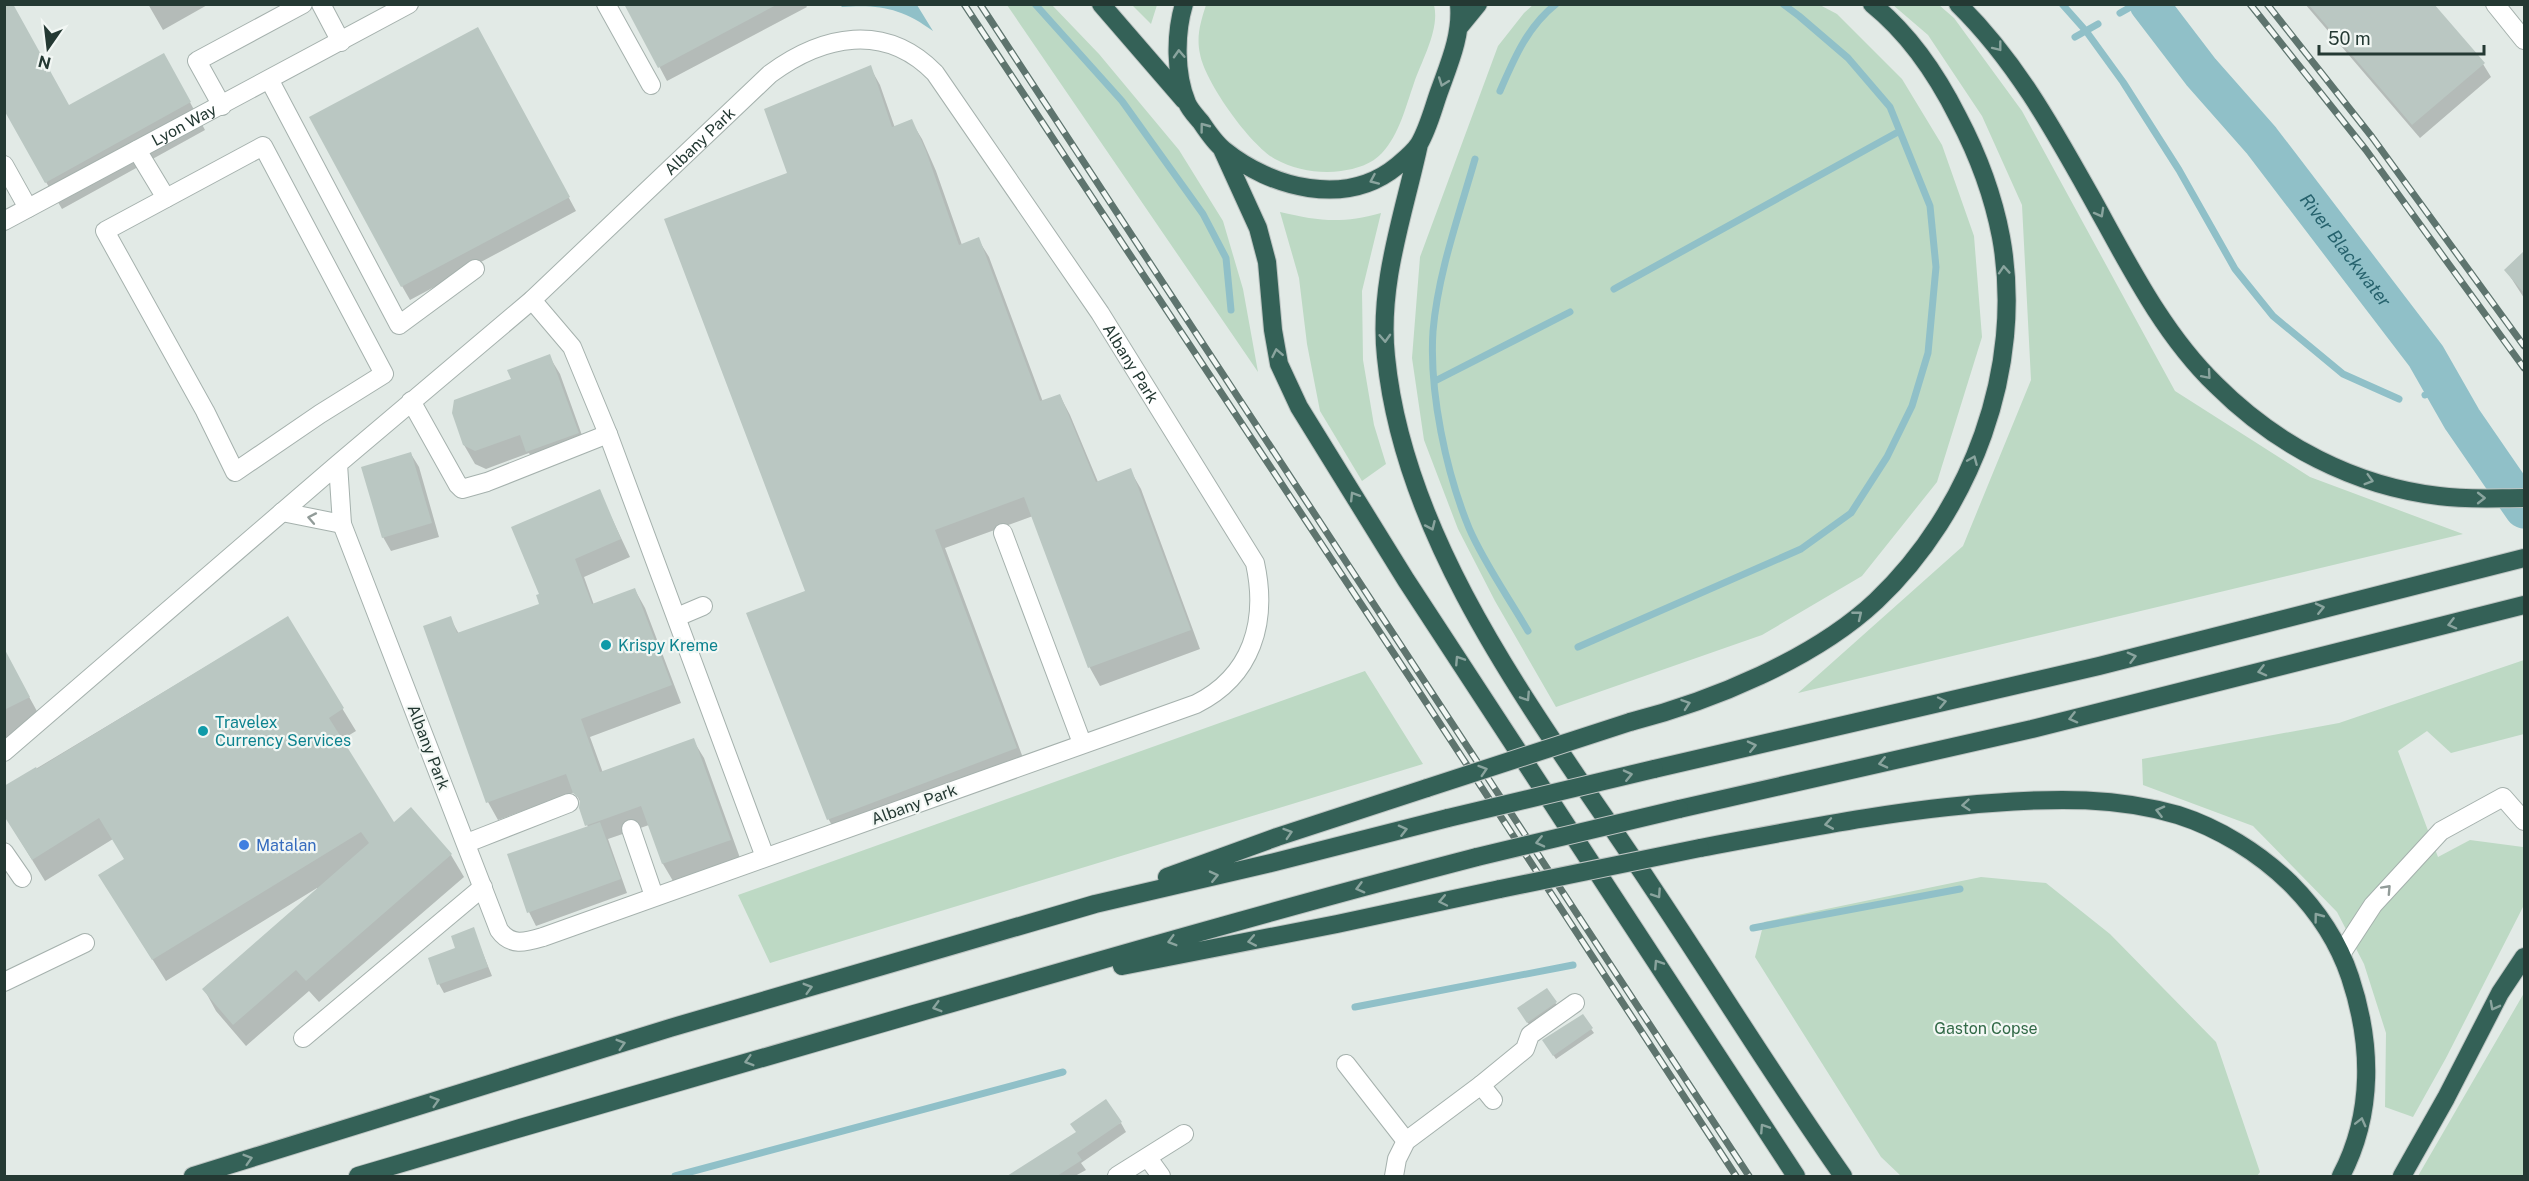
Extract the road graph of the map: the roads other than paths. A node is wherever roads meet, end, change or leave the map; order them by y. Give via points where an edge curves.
1 (303, 4) edge
2 (321, 4) edge
3 (409, 4) edge
4 (606, 4) edge
5 (1101, 4) edge
6 (1184, 4) edge
7 (1459, 4) edge
8 (1478, 4) edge
9 (1872, 4) edge
10 (1958, 4) edge
11 (2495, 4) edge
12 (1460, 26) junction
13 (2524, 40) edge
14 (341, 42) junction
15 (270, 81) junction
16 (651, 85) dead end
17 (1187, 104) junction
18 (222, 106) junction
19 (1419, 144) junction
20 (1222, 149) junction
21 (137, 150) junction
22 (4, 165) edge
23 (166, 198) junction
24 (28, 208) junction
25 (4, 221) edge
26 (475, 269) dead end
27 (532, 300) junction
28 (411, 401) junction
29 (608, 434) junction
30 (338, 464) junction
31 (2524, 498) edge
32 (282, 513) junction
33 (342, 524) junction
34 (1003, 533) dead end
35 (2524, 558) edge
36 (703, 606) dead end
37 (2516, 608) edge
38 (676, 616) junction
39 (1082, 743) junction
40 (4, 752) edge
41 (569, 803) dead end
42 (2524, 821) edge
43 (631, 828) dead end
44 (467, 843) junction
45 (4, 852) edge
46 (765, 857) junction
47 (22, 878) dead end
48 (483, 887) junction
49 (654, 896) junction
50 (1095, 904) junction
51 (85, 943) dead end
52 (2341, 954) junction
53 (2524, 957) edge
54 (4, 982) edge
55 (993, 991) junction
56 (1575, 1004) dead end
57 (303, 1038) dead end
58 (1347, 1064) dead end
59 (1481, 1085) junction
60 (1493, 1100) dead end
61 (1184, 1134) dead end
62 (1406, 1141) junction
63 (1148, 1158) junction
64 (193, 1176) edge
65 (358, 1176) edge
66 (1117, 1176) edge
67 (1161, 1176) edge
68 (1394, 1176) edge
69 (1796, 1176) edge
70 (1843, 1176) edge
71 (2341, 1176) edge
72 (2402, 1176) edge

1 - 18 street via 197,61
2 - 14 street
3 - 14 street, Lyon Way
4 - 16 street
5 - 17 highway
17 -> 6 highway via 1178,57
7 - 12 highway
8 - 12 highway
50 -> 9 highway, bridge via 1277,837 1704,698 1773,670 1842,628 1875,602 1926,546 1969,469 1984,430 1999,373 2006,315 2005,273 1996,211 1980,164 1948,98 1909,42
10 -> 31 highway via 2014,68 2152,303 2215,385 2268,430 2354,476 2438,496
11 - 13 street
12 -> 19 highway
14 - 15 street, Lyon Way
15 - 18 street, Lyon Way
15 - 26 street via 399,325
20 -> 17 highway
18 - 21 street, Lyon Way
19 -> 20 highway via 1378,179 1325,190 1276,180
19 -> 70 highway via 1392,258 1384,328 1396,422 1419,497 1458,585 1525,697
69 -> 20 highway via 1412,589 1299,407 1279,364 1261,238
21 - 23 street
21 - 24 street, Lyon Way
22 - 24 street
23 - 23 street via 263,146 384,374 235,472 105,231
24 - 25 street, Lyon Way
27 - 28 street, Albany Park
27 - 29 street via 573,347
27 - 39 street, Albany Park via 783,64 819,46 857,39 890,45 923,61 1100,313 1255,563 1260,611 1255,639 1245,660 1222,688 1196,704
28 - 29 street via 462,489
28 - 30 street, Albany Park
29 - 38 street
30 - 32 street, Albany Park
30 - 33 street, Albany Park
33 -> 32 street
32 - 40 street, Albany Park
33 - 44 street, Albany Park
34 - 39 street
50 -> 35 highway, bridge via 2088,668
36 - 38 street
37 -> 55 highway, bridge via 2032,729 1477,857
38 - 46 street
39 - 46 street, Albany Park
41 - 44 street
52 -> 42 street via 2373,905 2441,831 2503,796
43 - 49 street
44 - 48 street, Albany Park
45 - 47 street
46 - 49 street, Albany Park
48 - 49 street, Albany Park via 501,932 519,943
48 - 57 street
64 -> 50 highway via 670,1028
51 - 54 street
52 -> 55 highway, bridge via 2330,932 2299,892 2262,859 2203,825 2134,805 2045,799 1907,811 1700,848
71 -> 52 highway via 2356,1144 2364,1112 2367,1062 2363,1022
53 -> 72 highway via 2500,993 2442,1108
55 -> 65 highway
56 - 59 street via 1530,1035 1525,1049
58 - 62 street
59 - 60 street
59 - 62 street
61 - 63 street
62 - 68 street
63 - 66 street
63 - 67 street

